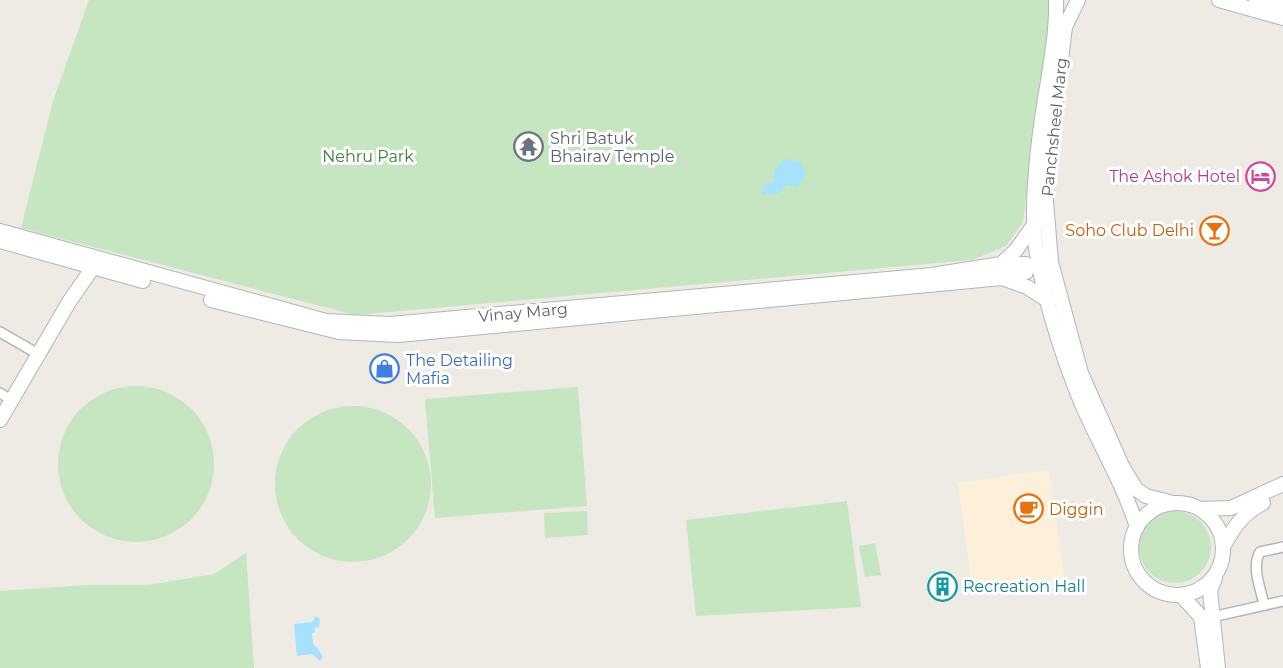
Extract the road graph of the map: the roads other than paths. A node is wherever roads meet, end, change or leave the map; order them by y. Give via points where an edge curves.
1 (1056, 0) edge
2 (1078, 0) edge
3 (1219, 0) edge
4 (1256, 0) edge
5 (1283, 7) edge
6 (1283, 18) edge
7 (1036, 222) junction
8 (0, 231) edge
9 (0, 241) edge
10 (95, 264) junction
11 (1001, 264) junction
12 (1002, 278) junction
13 (1049, 301) junction
14 (0, 332) edge
15 (38, 354) junction
16 (6, 397) edge
17 (0, 420) edge
18 (1283, 484) edge
19 (1283, 492) edge
20 (1173, 503) junction
21 (1200, 509) junction
22 (1137, 527) junction
23 (1223, 547) junction
24 (1282, 547) edge
25 (1218, 570) junction
26 (1181, 595) junction
27 (1283, 601) edge
28 (1264, 605) junction
29 (1212, 617) junction
30 (1208, 668) edge
31 (1218, 668) edge

1 - 7 main road, Panchsheel Marg via 1055,44 1037,177
2 - 20 main road, Panchsheel Marg via 1065,27 1047,168 1051,262 1081,373 1123,468 1136,489 1146,496
3 - 6 main road
4 - 5 main road
7 - 11 main road
7 - 13 main road, Panchsheel Marg via 1040,273
8 - 10 main road, Vinay Marg
9 - 10 main road, Vinay Marg
10 - 11 main road, Vinay Marg via 326,321 359,324 932,275
10 - 12 main road, Vinay Marg via 310,326 339,332 398,335
10 - 15 main road
11 - 12 main road, Vinay Marg via 1019,262 1028,268 1020,275
12 - 13 main road, Vinay Marg
13 - 22 main road, Panchsheel Marg via 1081,402
14 - 15 street
15 - 16 main road
16 - 17 main road
18 - 21 main road via 1231,508
19 - 23 main road via 1247,512
20 - 21 main road
20 - 22 main road via 1152,511
21 - 23 main road via 1216,525
22 - 26 main road via 1132,551 1140,575 1165,593
23 - 25 main road
24 - 28 street via 1260,552 1256,558
25 - 26 main road via 1209,583
25 - 29 main road via 1210,591
26 - 30 main road via 1201,617
27 - 28 street
28 - 29 street
29 - 31 main road

